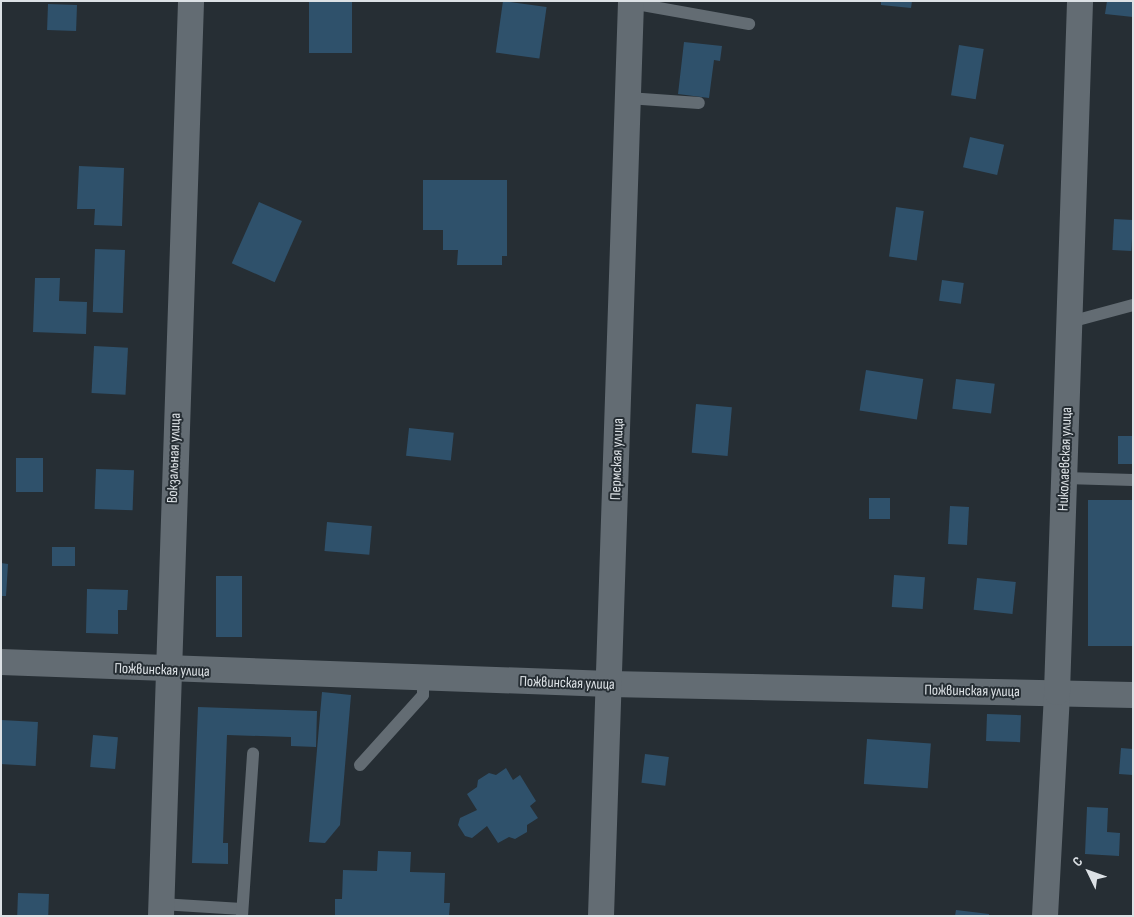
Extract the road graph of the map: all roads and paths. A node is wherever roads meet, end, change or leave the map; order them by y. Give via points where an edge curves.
1 (190, 1) edge
2 (1080, 1) edge
3 (631, 2) edge
4 (749, 24) dead end
5 (628, 98) junction
6 (699, 103) dead end
7 (1133, 305) edge
8 (1070, 322) junction
9 (1065, 478) junction
10 (1133, 480) edge
11 (1, 662) edge
12 (167, 670) junction
13 (424, 678) junction
14 (610, 684) junction
15 (1057, 692) junction
16 (1133, 695) edge
17 (253, 753) dead end
18 (360, 765) dead end
19 (161, 910) edge
20 (242, 912) edge
21 (601, 916) edge
22 (1045, 916) edge

1 - 12 street, Вокзальная улица
2 - 8 street, Николаевская улица
3 - 4 lane
3 - 5 street, Пермская улица
5 - 6 lane
5 - 14 street, Пермская улица
7 - 8 lane
8 - 9 street, Николаевская улица
9 - 10 lane
9 - 15 street, Николаевская улица
11 - 12 street, Пожвинская улица
12 - 13 street, Пожвинская улица
12 - 19 street, Вокзальная улица
13 - 14 street, Пожвинская улица
13 - 18 lane via 423,695
14 - 15 street, Пожвинская улица
14 - 21 street, Пермская улица
15 - 16 street, Пожвинская улица
15 - 22 street, Николаевская улица
17 - 20 lane
19 - 20 lane

